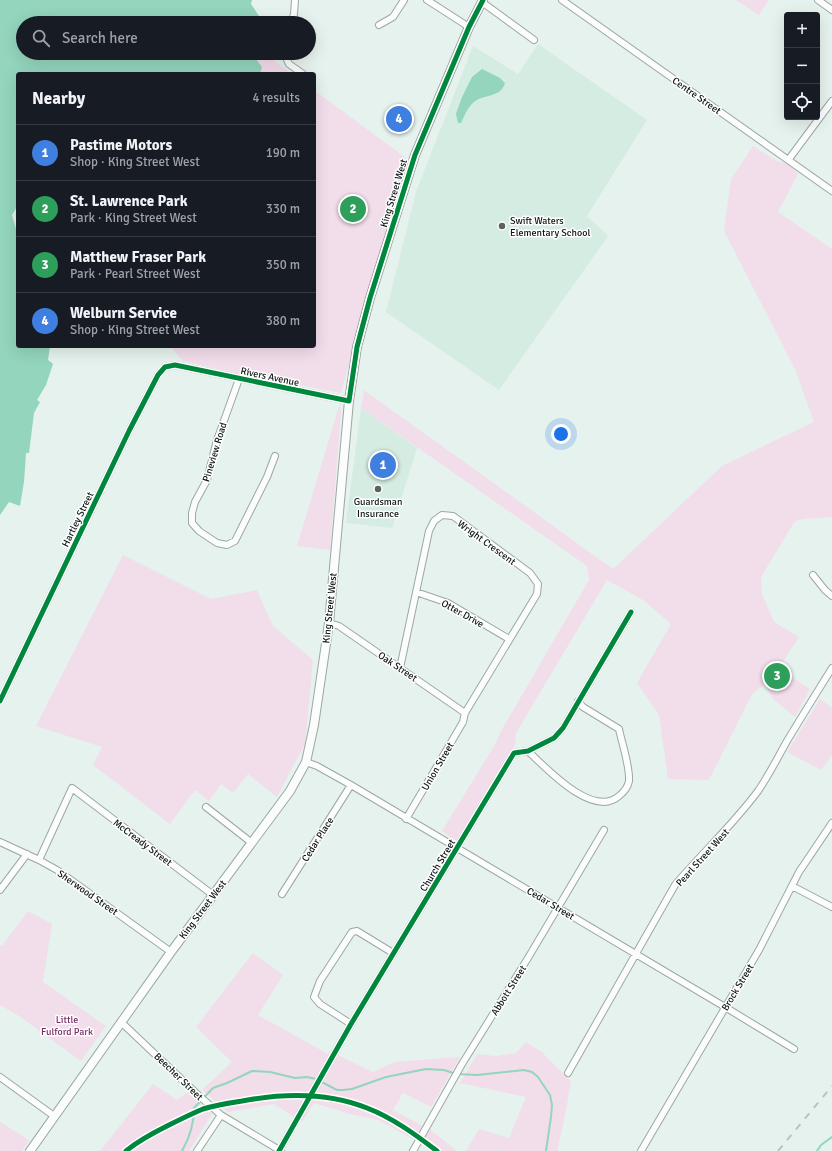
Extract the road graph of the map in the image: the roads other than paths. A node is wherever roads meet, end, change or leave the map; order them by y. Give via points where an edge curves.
1 (296, 0) edge
2 (404, 0) edge
3 (427, 0) edge
4 (562, 0) edge
5 (818, 0) edge
6 (482, 1) edge
7 (832, 10) edge
8 (293, 16) edge
9 (379, 25) dead end
10 (468, 27) junction
11 (534, 40) dead end
12 (287, 60) edge
13 (300, 72) edge
14 (832, 100) edge
15 (788, 159) junction
16 (832, 191) edge
17 (187, 368) joint
18 (239, 379) junction
19 (349, 401) junction
20 (275, 456) dead end
21 (813, 575) dead end
22 (416, 592) junction
23 (832, 596) edge
24 (631, 612) dead end
25 (329, 623) junction
26 (509, 639) junction
27 (400, 668) junction
28 (832, 668) edge
29 (0, 701) edge
30 (578, 701) junction
31 (465, 713) junction
32 (528, 751) junction
33 (306, 762) junction
34 (351, 785) junction
35 (206, 807) dead end
36 (406, 819) junction
37 (832, 823) edge
38 (604, 830) dead end
39 (0, 842) edge
40 (252, 843) junction
41 (458, 849) junction
42 (27, 854) junction
43 (39, 860) junction
44 (792, 886) junction
45 (0, 890) edge
46 (282, 894) dead end
47 (213, 895) junction
48 (558, 907) junction
49 (832, 907) edge
50 (171, 952) junction
51 (393, 953) junction
52 (636, 954) junction
53 (725, 1007) junction
54 (121, 1022) junction
55 (351, 1024) junction
56 (794, 1049) dead end
57 (568, 1073) dead end
58 (0, 1077) edge
59 (221, 1115) junction
60 (54, 1116) junction
61 (30, 1151) edge
62 (197, 1151) edge
63 (280, 1151) edge
64 (413, 1151) edge
65 (641, 1151) edge

1 - 8 street
2 - 9 street via 393,17
3 - 10 street
4 - 15 street, Centre Street
5 - 7 street
6 - 10 main road, King Street West
6 - 11 street
10 - 19 main road, King Street West via 414,155 368,305 357,347
12 - 13 street
14 - 15 street
15 - 16 street, Centre Street
17 - 18 street, Rivers Avenue
17 - 29 street, Hartley Street via 165,367 158,374
18 - 19 street, Rivers Avenue
18 - 20 street, Pineview Road via 217,440 207,480 192,513 192,523 199,532 217,543 227,545 235,541
19 - 25 main road, King Street West
21 - 23 street
22 - 26 street, Otter Drive via 448,603
22 - 26 street, Wright Crescent via 429,531 434,521 442,515 453,516 530,573 538,584 536,594
22 - 27 street, Wright Crescent
24 - 30 street, Church Street
25 - 27 street, Oak Street via 340,626
25 - 33 main road, King Street West
26 - 31 street, Wright Crescent
27 - 31 street, Oak Street
28 - 52 street, Pearl Street West via 759,789 737,819 675,885
30 - 32 street, Church Street via 563,728 554,738
30 - 32 street via 583,707 619,729 628,769 629,782 625,792 608,802 597,802 587,798 556,778
31 - 36 street, Union Street via 463,722
32 - 41 street, Church Street via 514,753
33 - 34 street, Cedar Street
33 - 40 main road, King Street West via 290,791
34 - 36 street, Cedar Street
34 - 46 street, Cedar Place
35 - 40 street
36 - 41 street, Cedar Street
37 - 44 street, Brock Street
38 - 48 street, Abbott Street
39 - 42 street, Sherwood Street
40 - 47 main road, King Street West
41 - 48 street, Cedar Street
41 - 51 street, Church Street
42 - 43 street, Sherwood Street
42 - 45 street
43 - 47 street, McCready Street via 72,788
43 - 50 street, Sherwood Street
44 - 49 street
44 - 53 street, Brock Street via 759,950
47 - 50 main road, King Street West
48 - 52 street, Cedar Street
48 - 64 street, Abbott Street via 462,1064
50 - 54 main road, King Street West
51 - 55 street, Church Street
51 - 55 street via 357,931 352,932 320,981 314,997 320,1004
52 - 53 street, Cedar Street
52 - 57 street, Pearl Street West
53 - 56 street, Cedar Street
53 - 65 street, Brock Street
54 - 59 street, Beecher Street
54 - 60 main road, King Street West
55 - 63 street, Church Street
58 - 60 street
59 - 62 street
59 - 63 street, Beecher Street
60 - 61 main road, King Street West

